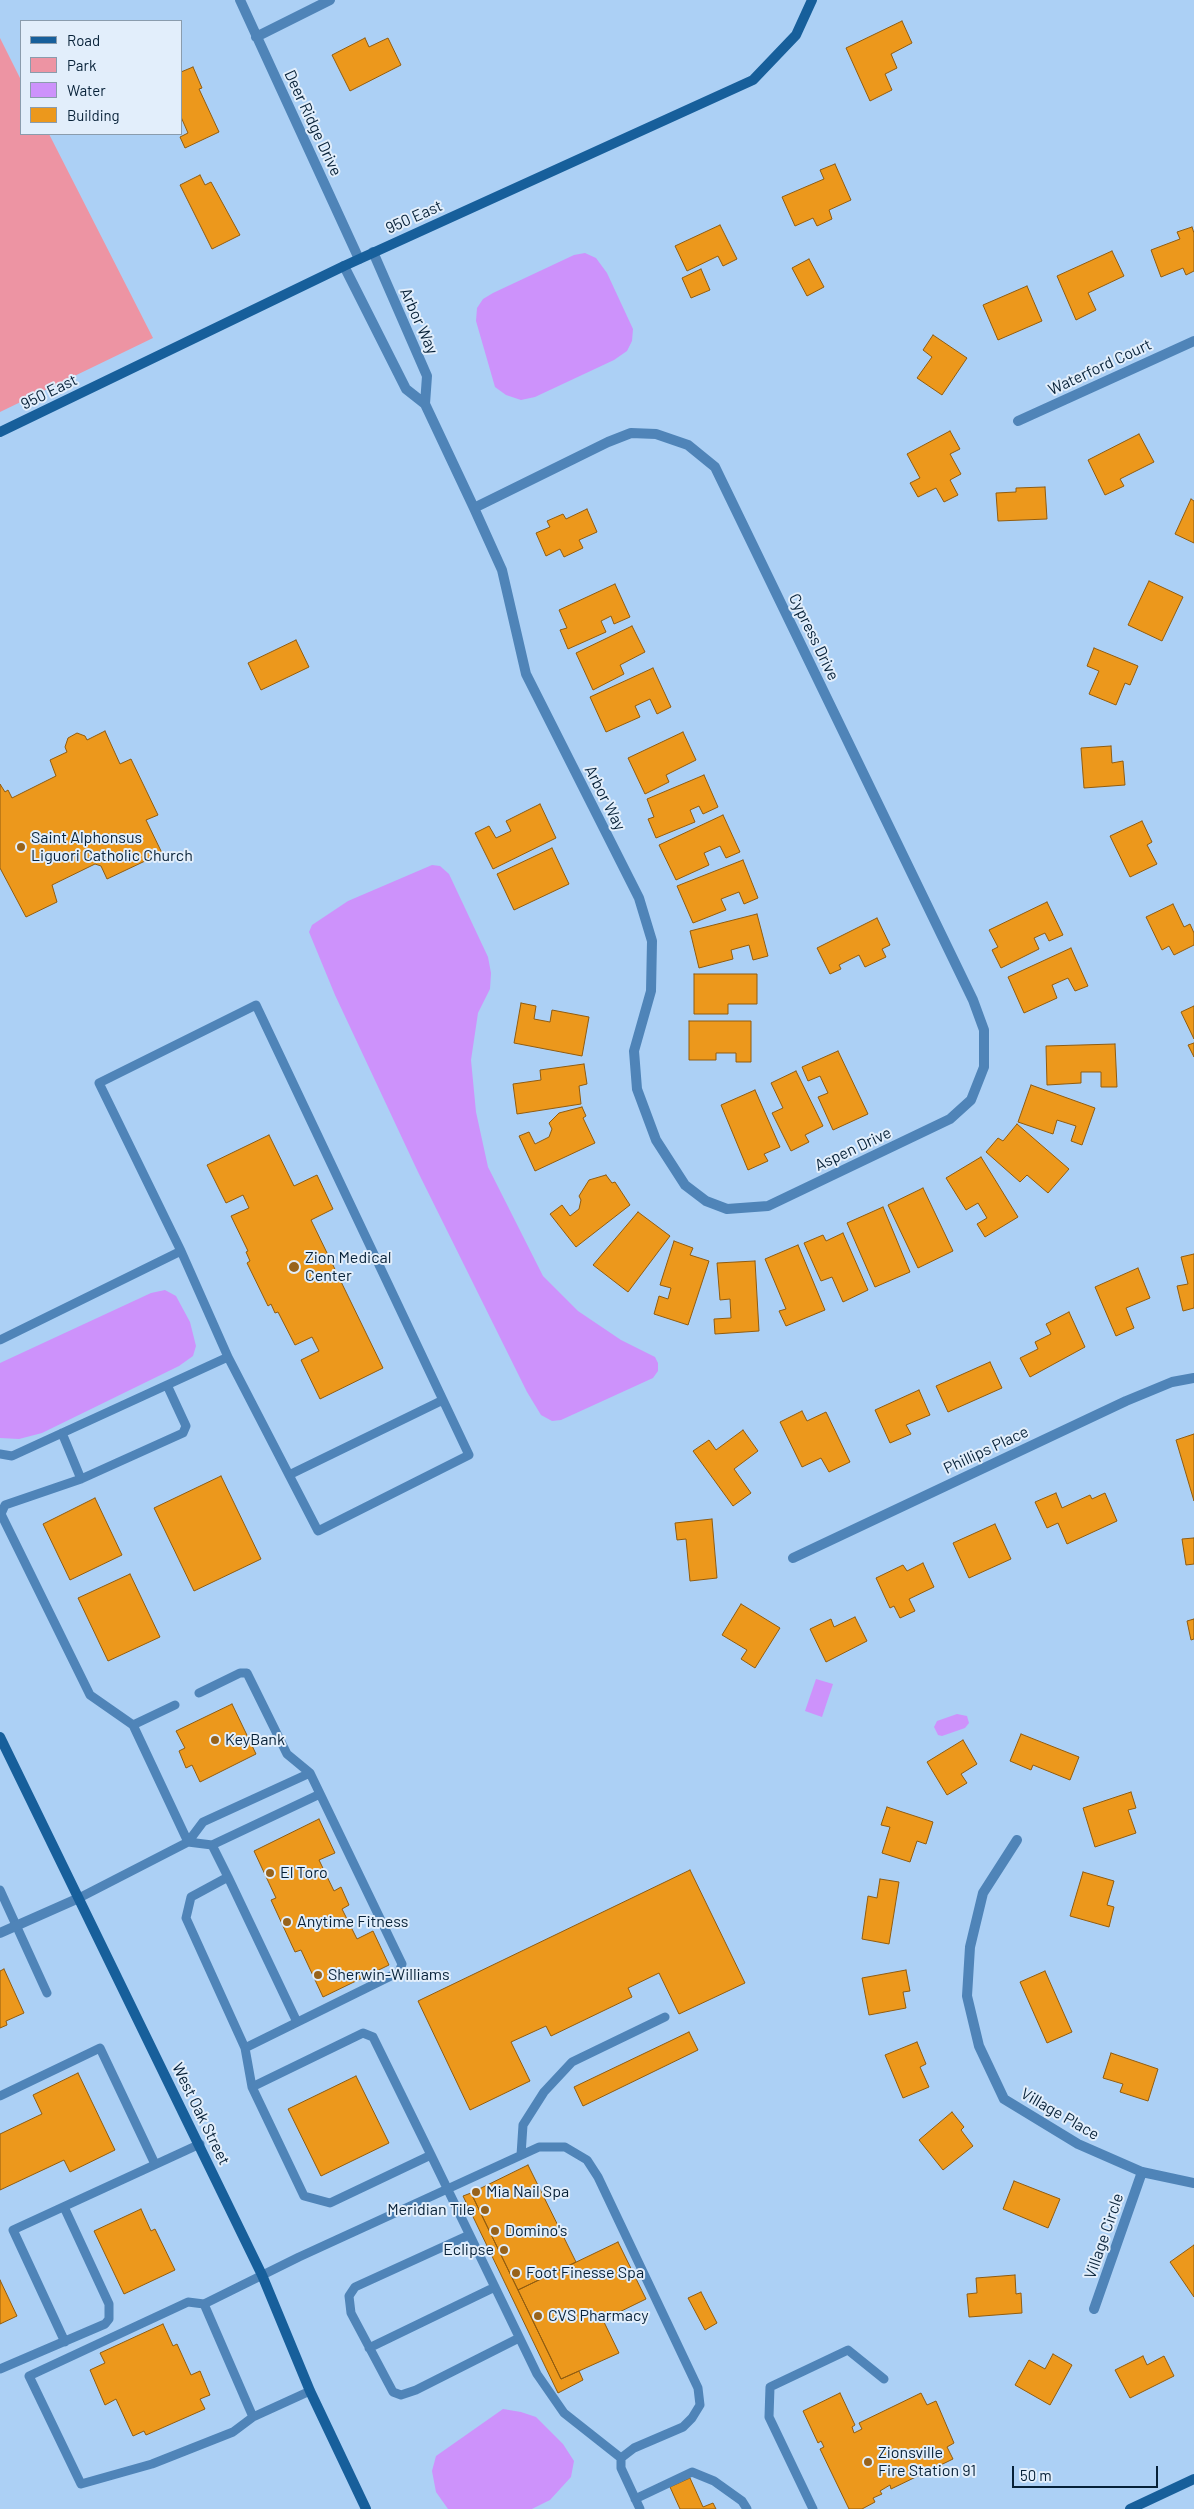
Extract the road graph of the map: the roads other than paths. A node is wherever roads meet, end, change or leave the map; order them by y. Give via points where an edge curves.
1 (240, 0) edge
2 (330, 0) edge
3 (812, 0) edge
4 (256, 37) junction
5 (373, 252) junction
6 (359, 259) junction
7 (344, 266) junction
8 (1194, 341) edge
9 (425, 404) junction
10 (1018, 421) dead end
11 (0, 432) edge
12 (474, 508) junction
13 (984, 1067) joint
14 (706, 1201) joint
15 (181, 1252) junction
16 (0, 1340) edge
17 (228, 1357) junction
18 (1194, 1378) edge
19 (167, 1385) junction
20 (443, 1400) junction
21 (62, 1434) junction
22 (0, 1454) edge
23 (289, 1475) junction
24 (81, 1478) junction
25 (792, 1558) dead end
26 (199, 1693) dead end
27 (175, 1705) dead end
28 (133, 1725) junction
29 (0, 1737) edge
30 (310, 1773) junction
31 (320, 1794) junction
32 (1017, 1840) dead end
33 (188, 1842) junction
34 (212, 1845) junction
35 (228, 1877) junction
36 (0, 1890) edge
37 (78, 1898) junction
38 (16, 1926) junction
39 (0, 1933) edge
40 (47, 1993) dead end
41 (665, 2017) dead end
42 (297, 2022) junction
43 (245, 2048) junction
44 (252, 2086) junction
45 (0, 2096) edge
46 (200, 2144) junction
47 (431, 2155) junction
48 (521, 2156) junction
49 (155, 2164) junction
50 (1142, 2172) junction
51 (1194, 2183) edge
52 (447, 2189) junction
53 (64, 2207) junction
54 (469, 2235) junction
55 (262, 2275) junction
56 (495, 2287) junction
57 (204, 2304) junction
58 (1094, 2309) dead end
59 (520, 2338) junction
60 (65, 2342) junction
61 (369, 2348) junction
62 (0, 2369) edge
63 (884, 2379) dead end
64 (310, 2391) junction
65 (253, 2417) junction
66 (621, 2458) junction
67 (1194, 2479) edge
68 (636, 2499) junction
69 (366, 2509) edge
70 (640, 2509) edge
71 (747, 2509) edge
72 (813, 2509) edge
73 (1130, 2509) edge

1 - 4 street, Deer Ridge Drive
2 - 4 street
3 - 5 street, 950 East via 796,35 753,80
4 - 6 street, Deer Ridge Drive
5 - 6 street, 950 East
5 - 9 street, Arbor Way via 427,376
6 - 7 street, 950 East
7 - 9 street, Arbor Way via 406,389
7 - 11 street, 950 East
8 - 10 street, Waterford Court
9 - 12 street, Arbor Way
12 - 13 street, Cypress Drive via 631,433 656,434 688,445 716,467 973,1000 984,1030
12 - 14 street, Arbor Way via 502,570 526,674 639,898 652,940 651,990 634,1051 637,1089 656,1140 685,1185
13 - 14 street, Aspen Drive via 971,1100 950,1119 768,1206 727,1209
15 - 16 lane
15 - 17 lane
15 - 20 lane via 99,1083 256,1005
17 - 19 lane
17 - 23 lane
18 - 25 street, Phillips Place via 1172,1382 1126,1401
19 - 21 lane
19 - 24 lane via 186,1426 183,1433
20 - 23 lane
20 - 23 lane via 469,1455 318,1531
21 - 22 lane via 12,1456
21 - 24 lane
24 - 28 lane via 5,1505 1,1514 90,1695
26 - 30 lane via 240,1673 247,1673 287,1754
27 - 28 lane
28 - 33 lane
29 - 37 street, West Oak Street
30 - 31 lane
30 - 33 lane via 203,1822
31 - 34 lane
31 - 42 lane via 402,1964 399,1972
32 - 50 street, Village Place via 983,1893 970,1946 967,1996 979,2046 1004,2098 1078,2144
33 - 34 lane
33 - 37 lane
34 - 35 lane
35 - 42 lane
35 - 43 lane via 191,1897 186,1918
36 - 38 lane
37 - 38 street
37 - 46 street, West Oak Street
38 - 39 street
38 - 40 lane
41 - 48 lane via 572,2062 544,2092 524,2125
42 - 43 lane
43 - 44 lane
44 - 47 lane via 304,2196 330,2203
44 - 47 lane via 363,2034 373,2037
45 - 49 lane via 100,2048
46 - 49 lane
46 - 55 street, West Oak Street
47 - 52 lane
48 - 52 lane
48 - 66 lane via 539,2147 565,2147 587,2160 598,2176 698,2388 700,2405 683,2427 634,2448
49 - 53 lane
50 - 51 street, Village Place
50 - 58 street, Village Circle
52 - 54 lane
52 - 55 lane
53 - 60 lane via 109,2304 110,2313 105,2324
53 - 60 lane via 13,2230
54 - 56 lane
54 - 61 lane via 355,2287 349,2296 351,2312
55 - 57 lane
55 - 64 street, West Oak Street
56 - 59 lane
56 - 61 lane
57 - 65 lane
57 - 65 lane via 188,2302 29,2376 81,2484 152,2464 233,2432
59 - 61 lane via 401,2395 393,2392
59 - 66 lane via 537,2374 564,2413
60 - 62 lane
63 - 72 lane via 848,2350 770,2387 769,2417
64 - 65 lane
64 - 69 street, West Oak Street
66 - 68 lane via 621,2468
67 - 73 street
68 - 70 lane
68 - 71 lane via 692,2472 714,2481 742,2501

